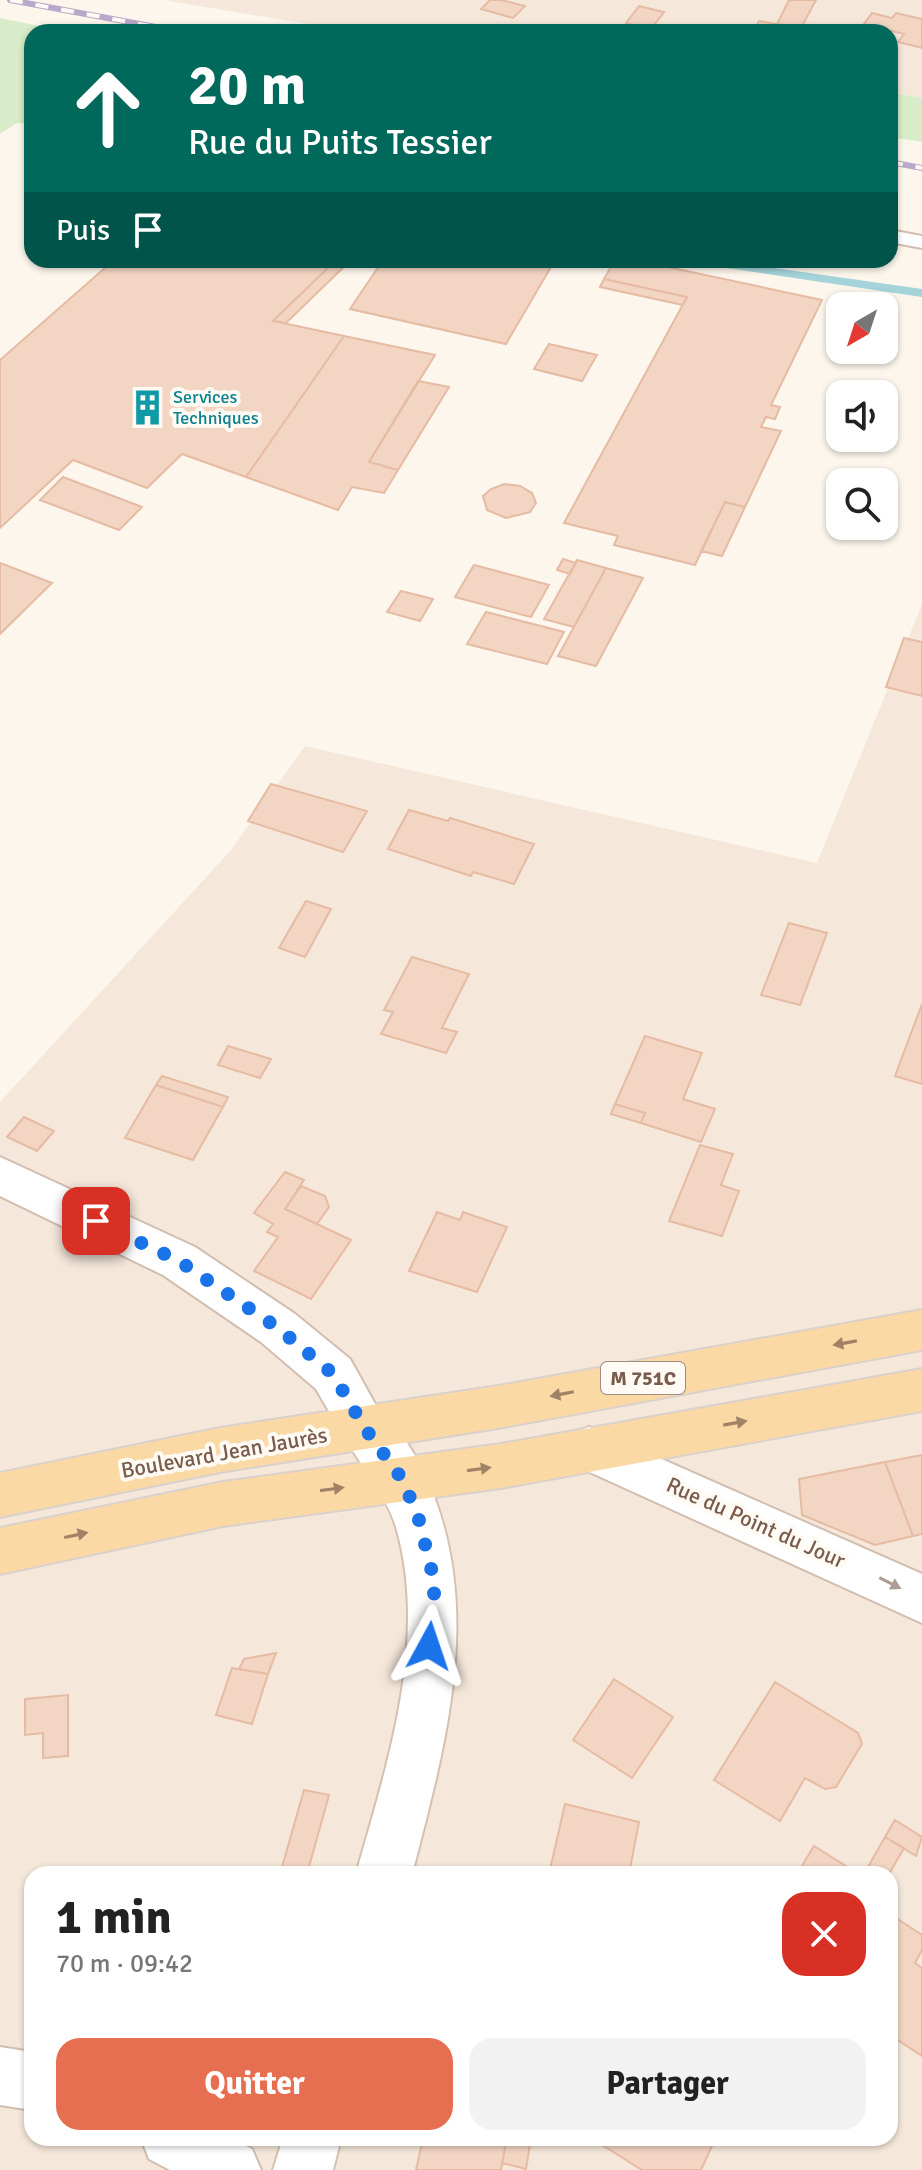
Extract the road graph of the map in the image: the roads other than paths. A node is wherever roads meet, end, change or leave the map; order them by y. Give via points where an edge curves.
1 (898, 238) edge
2 (922, 242) edge
3 (0, 1175) edge
4 (922, 1330) edge
5 (922, 1390) edge
6 (364, 1427) junction
7 (589, 1449) junction
8 (402, 1479) junction
9 (0, 1495) edge
10 (0, 1551) edge
11 (922, 1599) edge
12 (386, 1866) edge
13 (0, 2076) edge
14 (24, 2080) edge
15 (185, 2146) edge
16 (310, 2146) edge
17 (231, 2170) edge
18 (303, 2170) edge

1 - 2 lane
3 - 6 street via 179,1261 278,1328 333,1374
4 -> 6 main road, Boulevard Jean Jaurès / M 751C
7 -> 5 main road
6 - 8 street
6 - 9 main road, Boulevard Jean Jaurès / M 751C
8 -> 7 main road
7 -> 11 street, Rue du Point du Jour
10 -> 8 main road via 223,1504
8 - 12 street via 418,1516 435,1584 423,1730
13 - 14 street
15 - 17 street
16 - 18 street

